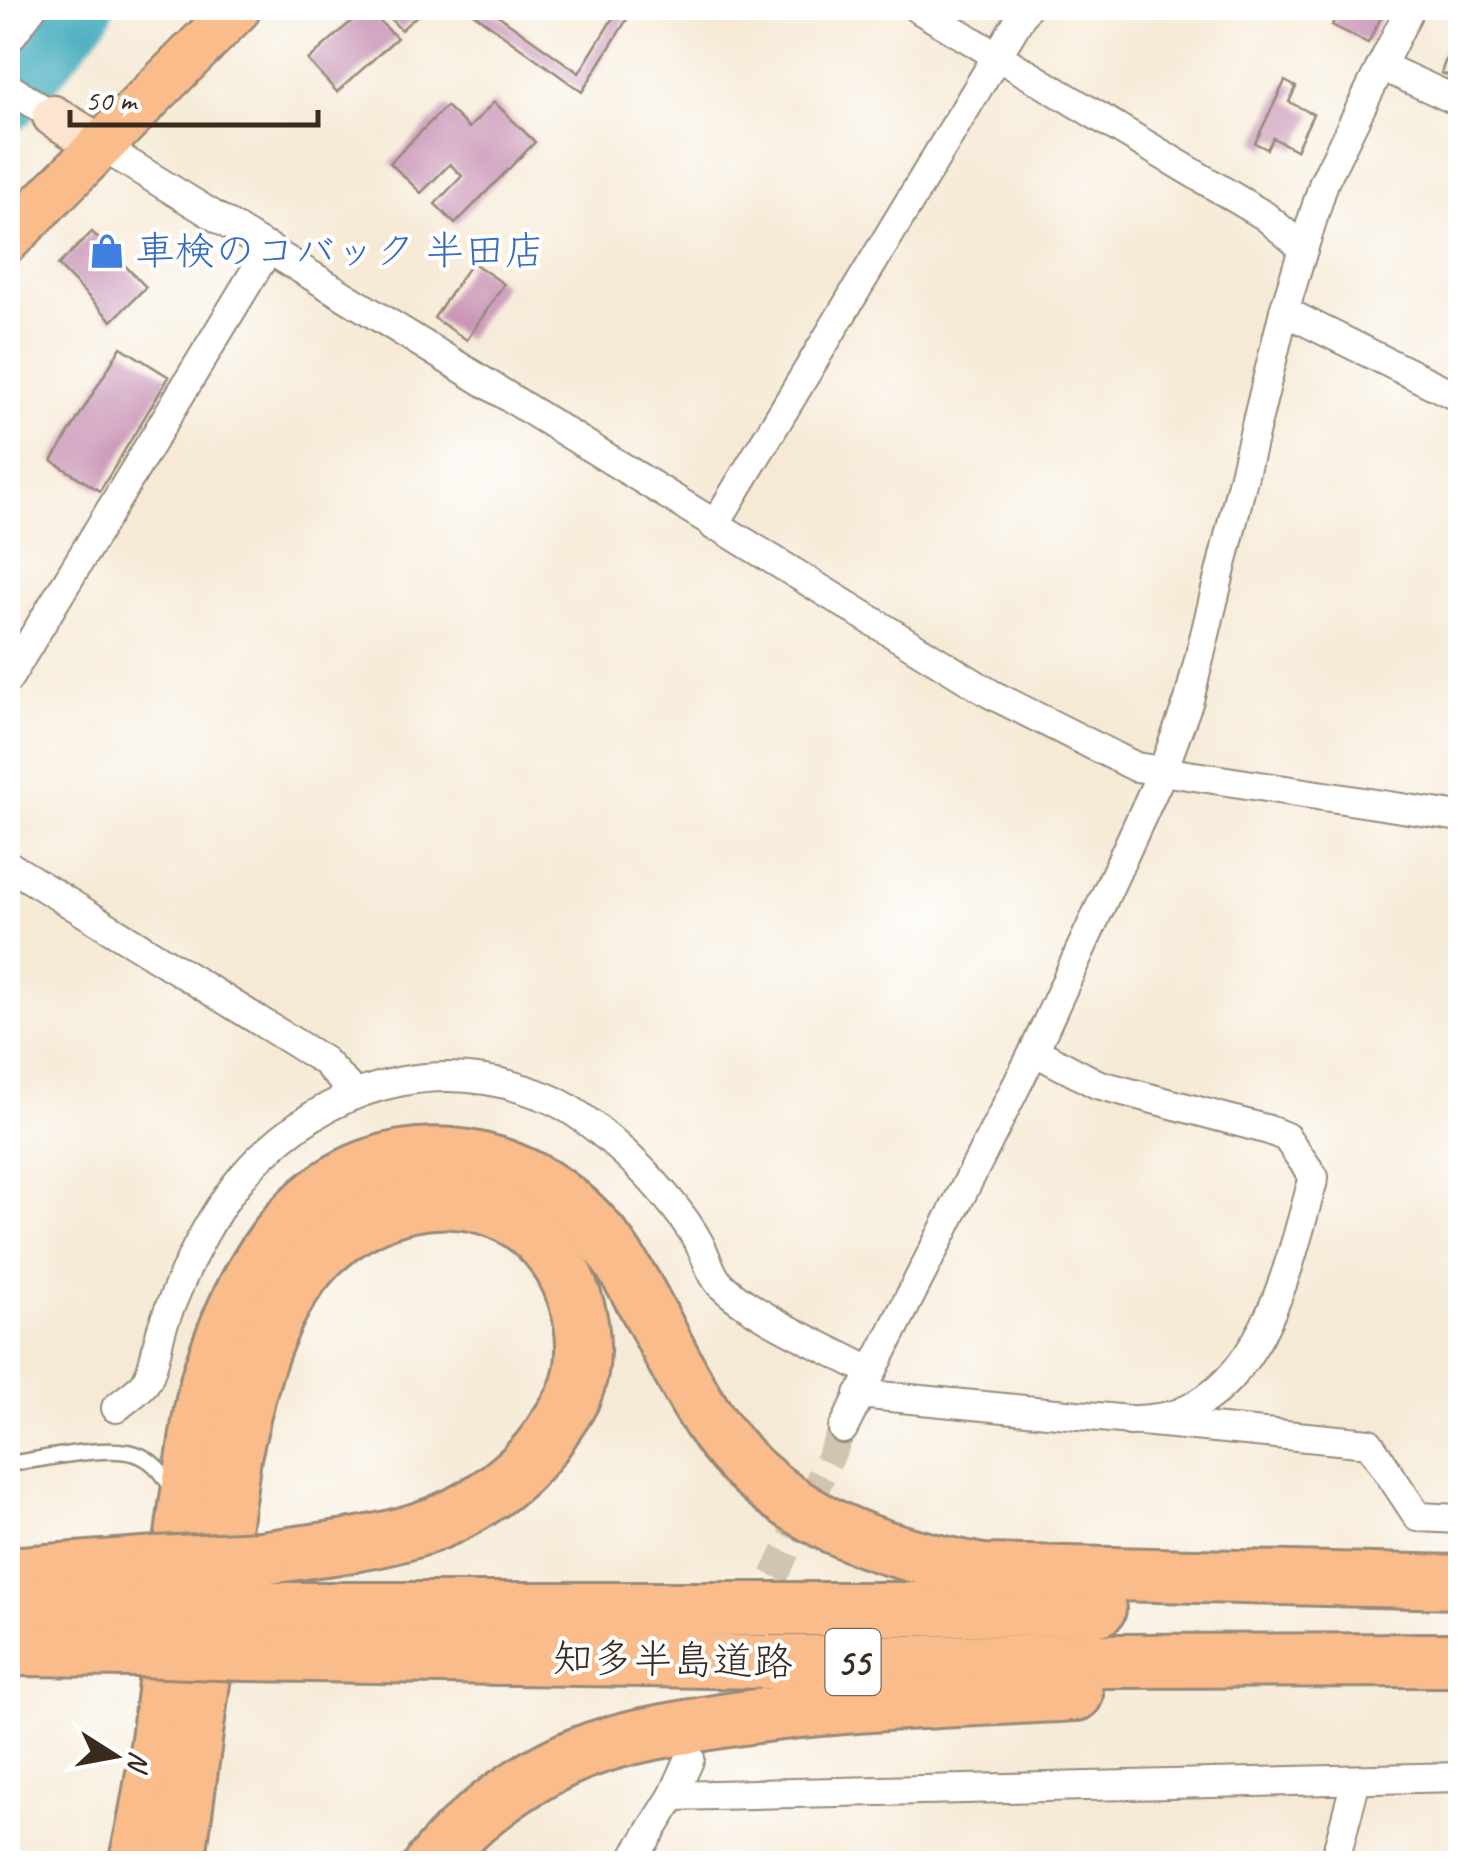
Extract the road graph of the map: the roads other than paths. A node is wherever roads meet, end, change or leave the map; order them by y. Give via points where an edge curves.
1 (238, 8) edge
2 (918, 8) edge
3 (1026, 8) edge
4 (1410, 8) edge
5 (996, 56) junction
6 (1381, 66) junction
7 (8, 86) edge
8 (1460, 102) edge
9 (53, 116) joint
10 (101, 146) junction
11 (8, 238) edge
12 (269, 248) junction
13 (1303, 248) junction
14 (1284, 311) junction
15 (1460, 398) edge
16 (714, 526) junction
17 (8, 679) edge
18 (1163, 770) junction
19 (1460, 817) edge
20 (8, 865) edge
21 (1034, 1051) junction
22 (354, 1093) junction
23 (864, 1383) junction
24 (116, 1408) dead end
25 (1129, 1421) junction
26 (843, 1430) tunnel mouth
27 (8, 1464) edge
28 (184, 1514) junction
29 (1460, 1520) edge
30 (8, 1574) edge
31 (1460, 1582) edge
32 (8, 1605) edge
33 (147, 1607) junction
34 (1460, 1608) edge
35 (251, 1632) junction
36 (8, 1649) edge
37 (1460, 1660) edge
38 (1342, 1661) junction
39 (690, 1758) tunnel mouth
40 (1460, 1777) edge
41 (1356, 1780) junction
42 (673, 1796) junction
43 (135, 1864) edge
44 (178, 1864) edge
45 (432, 1864) edge
46 (630, 1864) edge
47 (1334, 1864) edge

1 - 10 main road
2 - 5 street
3 - 5 street
4 - 6 street
5 - 13 street via 1266,216
5 - 16 street
6 - 8 street
6 - 13 street via 1324,182
7 - 9 street
9 - 10 street
10 - 11 main road
10 - 12 street
12 - 16 street
12 - 17 street
13 - 14 street
14 - 15 street
14 - 18 street via 1189,700
16 - 18 street via 992,694 1136,767
18 - 19 street
18 - 21 street
20 - 22 street via 324,1061
21 - 23 street
21 - 25 street via 1097,1084 1286,1137 1314,1177 1284,1283 1241,1367 1180,1414
22 - 23 street via 432,1078 488,1080 550,1099 616,1144 664,1194 718,1282
22 - 24 street via 266,1152 210,1220 146,1381
23 - 25 street
23 - 26 street
25 - 29 street via 1370,1443 1418,1517
27 - 28 lane via 116,1451 142,1456 165,1475
28 - 31 highway via 208,1381 266,1252 327,1189 361,1170 432,1153 510,1167 576,1209 639,1293 710,1421 742,1461 817,1520 860,1540 982,1571
28 - 43 highway via 148,1808
30 - 33 highway
32 - 33 highway
33 - 35 highway, bridge
33 - 36 highway
33 - 44 highway, bridge via 261,1558 420,1530 510,1480 546,1442 575,1394 584,1352 581,1316 550,1248 487,1208 451,1199 410,1204 334,1243 304,1273 279,1313 234,1457
34 - 35 highway, 知多半島道路 / 55
35 - 38 highway, 知多半島道路 / 55 via 774,1662
37 - 38 highway, 知多半島道路 / 55
38 - 45 highway via 1310,1679 780,1711 664,1730 562,1761 477,1818
39 - 42 street
40 - 41 street
41 - 42 street
41 - 47 street
42 - 46 street

